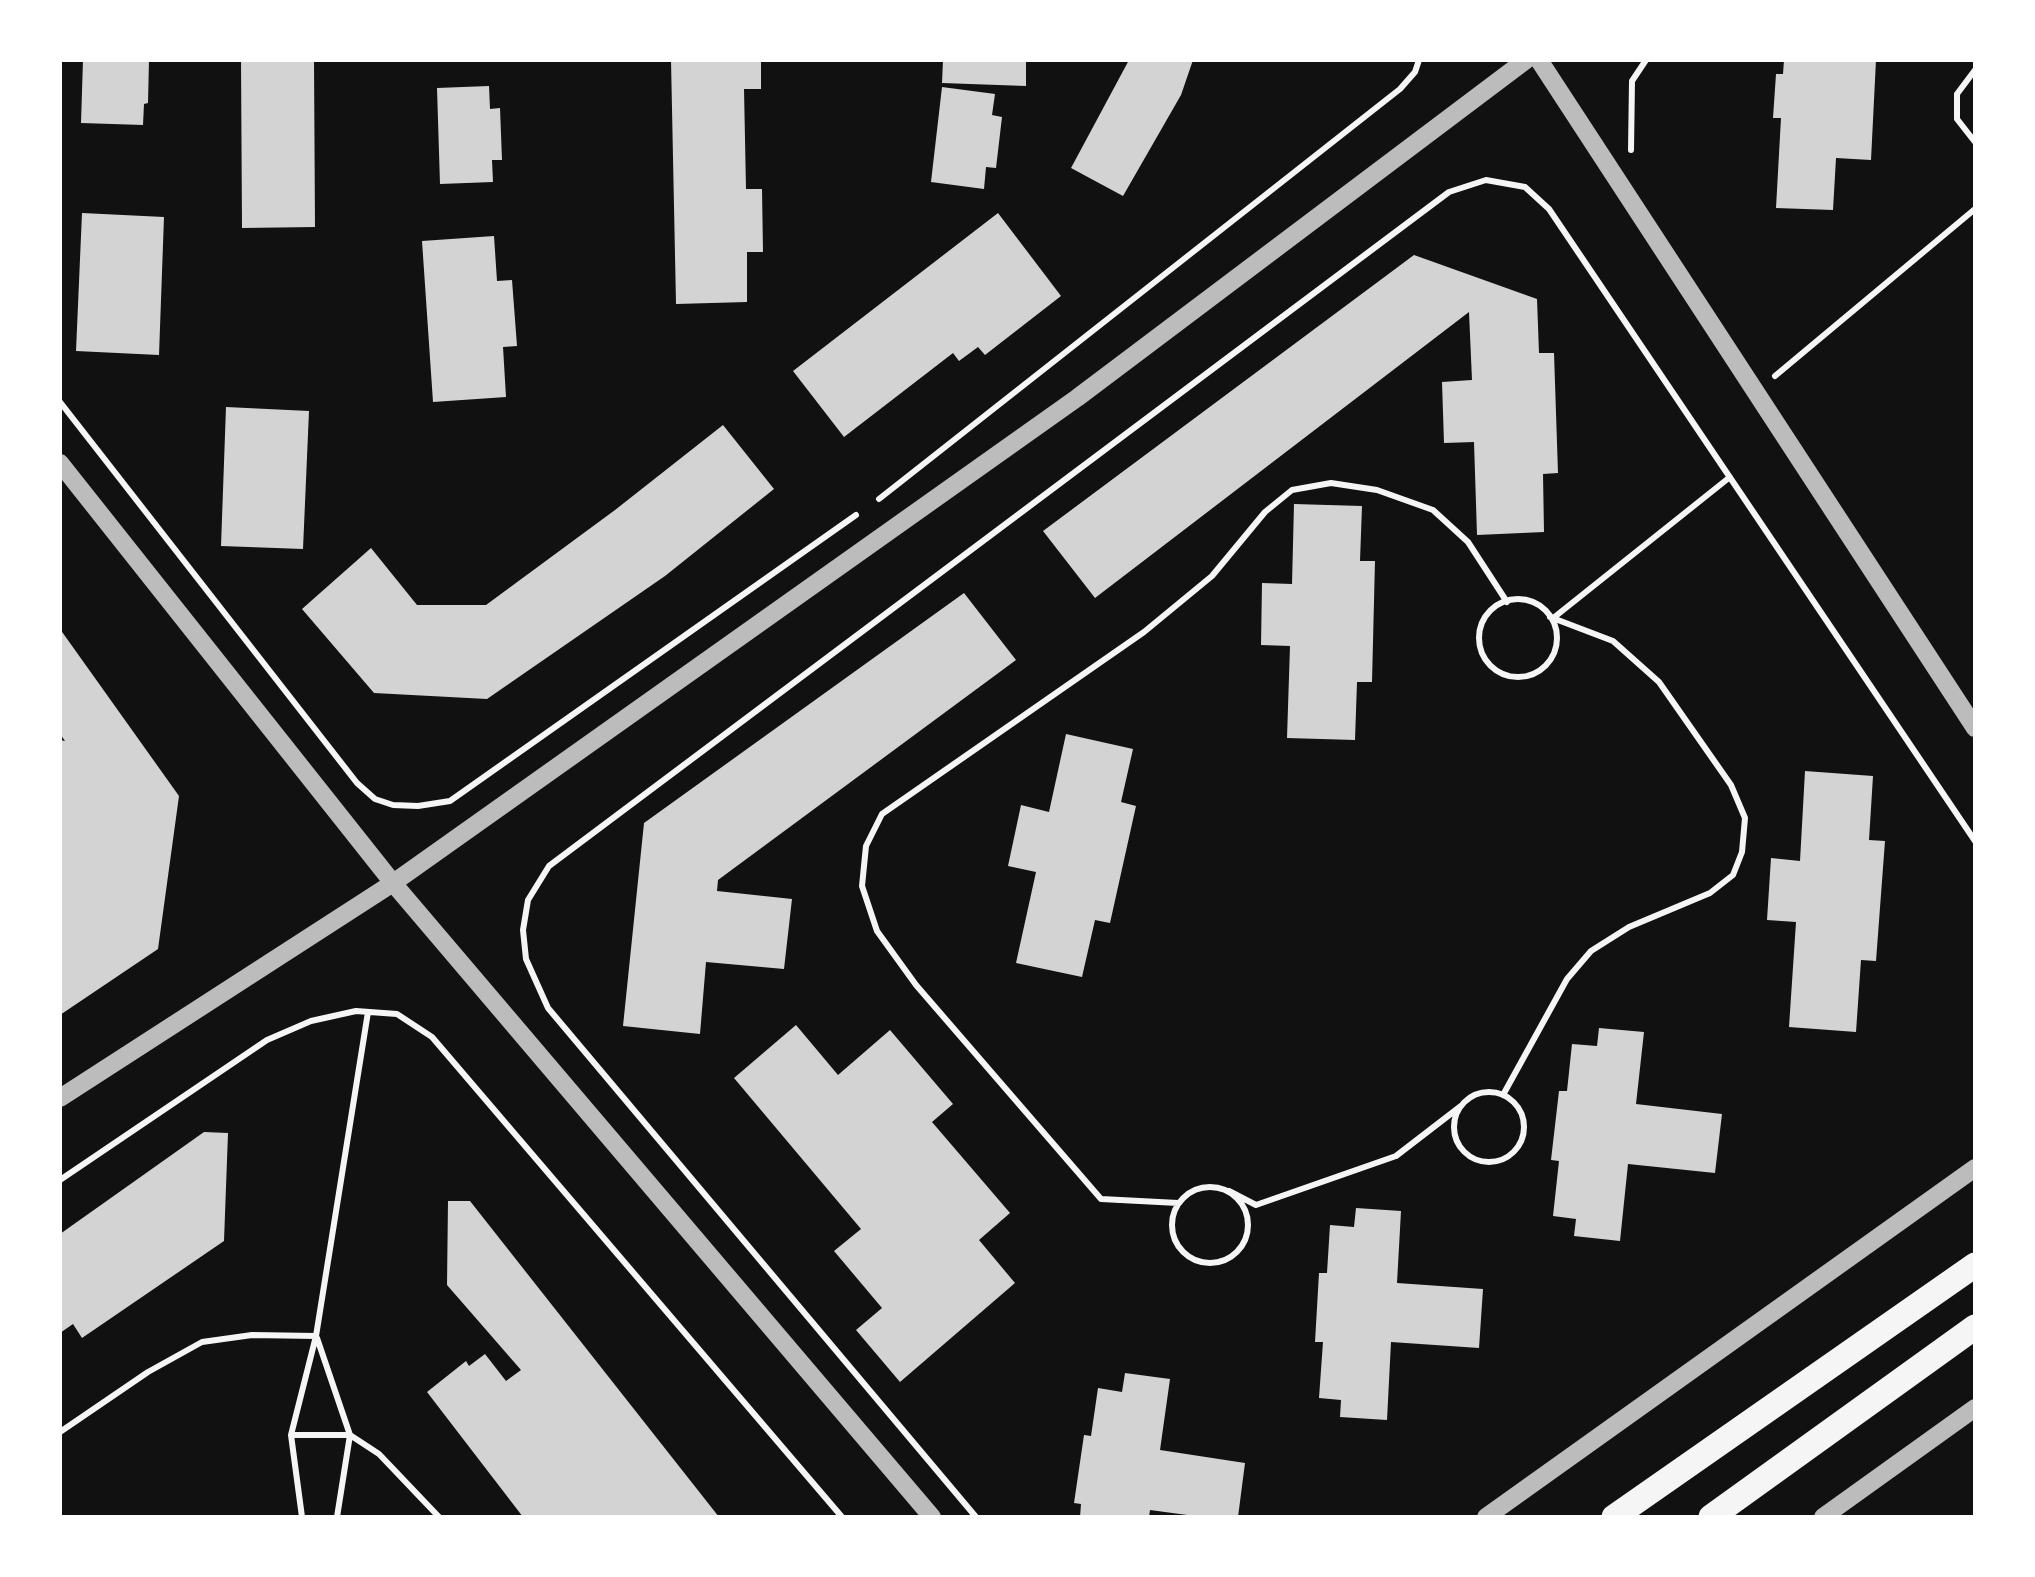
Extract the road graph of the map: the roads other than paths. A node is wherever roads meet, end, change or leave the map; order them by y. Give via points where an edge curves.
1 (1526, 60) edge
2 (1539, 60) edge
3 (60, 463) edge
4 (1975, 728) edge
5 (392, 883) junction
6 (60, 1098) edge
7 (1975, 1168) edge
8 (1975, 1265) edge
9 (1975, 1327) edge
10 (1975, 1408) edge
11 (932, 1517) edge
12 (1486, 1517) edge
13 (1614, 1517) edge
14 (1711, 1517) edge
15 (1823, 1517) edge

1 - 5 street via 1077,398
2 - 4 street
3 - 5 street
5 - 6 street
5 - 11 street
7 - 12 street
8 - 13 main road
9 - 14 main road
10 - 15 street

